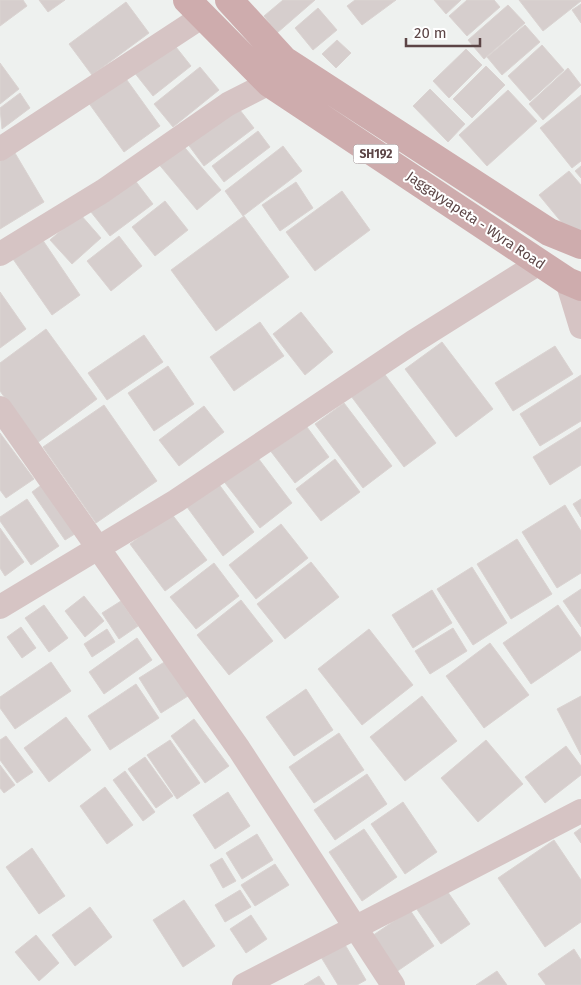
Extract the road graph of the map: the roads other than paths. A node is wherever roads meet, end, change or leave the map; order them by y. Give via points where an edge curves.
1 (229, 0) edge
2 (195, 8) edge
3 (269, 84) junction
4 (0, 149) edge
5 (581, 245) edge
6 (0, 254) edge
7 (539, 263) junction
8 (574, 284) edge
9 (581, 327) edge
10 (0, 408) edge
11 (98, 547) junction
12 (0, 607) edge
13 (581, 811) edge
14 (356, 928) junction
15 (244, 985) edge
16 (393, 985) edge

1 - 5 main road, SH192 via 284,60 549,232
2 - 3 main road, Jaggayyapeta - Wyra Road / SH192
2 - 4 street
3 - 6 street via 228,104 103,191
3 - 7 main road, Jaggayyapeta - Wyra Road / SH192
7 - 8 main road, Jaggayyapeta - Wyra Road / SH192
7 - 11 street via 413,342 176,501
8 - 9 street
10 - 11 street
11 - 12 street
11 - 14 street via 238,749
13 - 14 street
14 - 15 street
14 - 16 street

